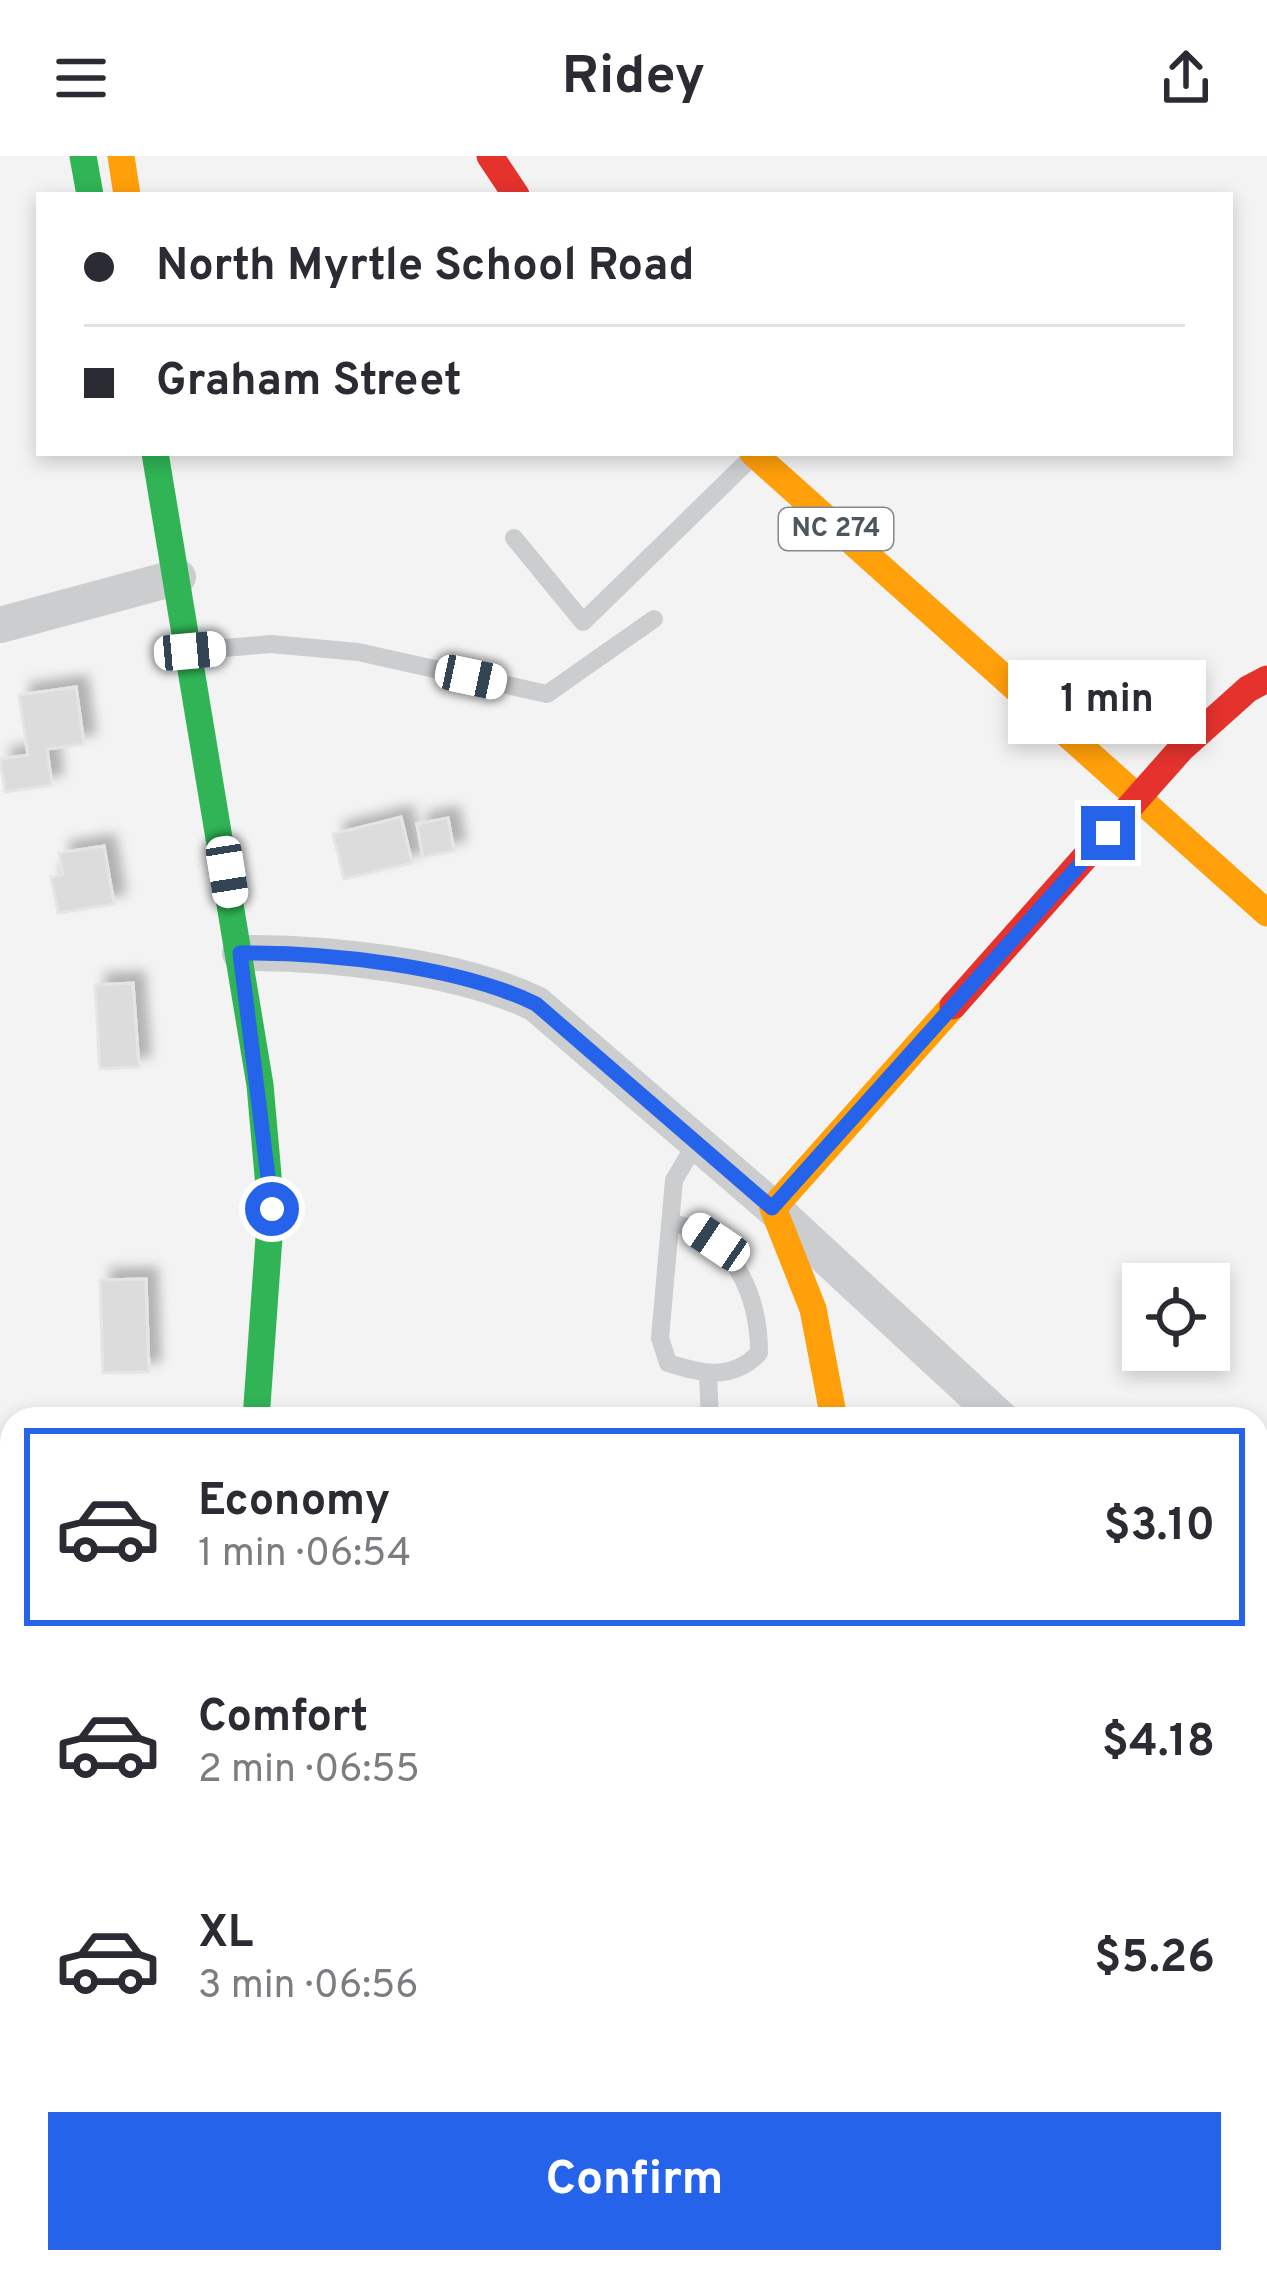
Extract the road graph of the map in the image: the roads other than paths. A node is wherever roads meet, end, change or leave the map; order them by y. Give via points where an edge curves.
1 (83, 156) edge
2 (121, 156) edge
3 (490, 156) edge
4 (89, 192) edge
5 (127, 192) edge
6 (514, 192) edge
7 (156, 456) edge
8 (752, 456) edge
9 (756, 456) edge
10 (514, 538) dead end
11 (178, 577) junction
12 (654, 619) dead end
13 (0, 625) edge
14 (190, 651) junction
15 (1267, 679) edge
16 (1139, 800) junction
17 (1267, 913) edge
18 (240, 953) junction
19 (696, 1143) junction
20 (772, 1208) junction
21 (673, 1223) junction
22 (708, 1376) junction
23 (257, 1407) edge
24 (709, 1407) edge
25 (832, 1407) edge
26 (988, 1407) edge

1 - 4 main road
2 - 5 main road
3 - 6 main road
7 - 11 main road
8 - 10 lane via 583,622
9 - 16 main road, NC 274
11 - 13 street
11 - 14 main road
12 - 14 lane via 547,694 358,652 272,644
14 - 18 main road
15 - 16 main road via 1181,749
16 - 17 main road, NC 274
16 - 20 main road
18 - 19 street via 312,952 503,988 536,1004
18 - 23 main road via 272,1209
19 - 20 street
19 - 21 lane via 674,1180
20 - 25 main road via 813,1309
20 - 26 street
21 - 22 lane via 660,1338 668,1363
21 - 22 lane via 716,1242 752,1291 759,1354 746,1367
22 - 24 lane

